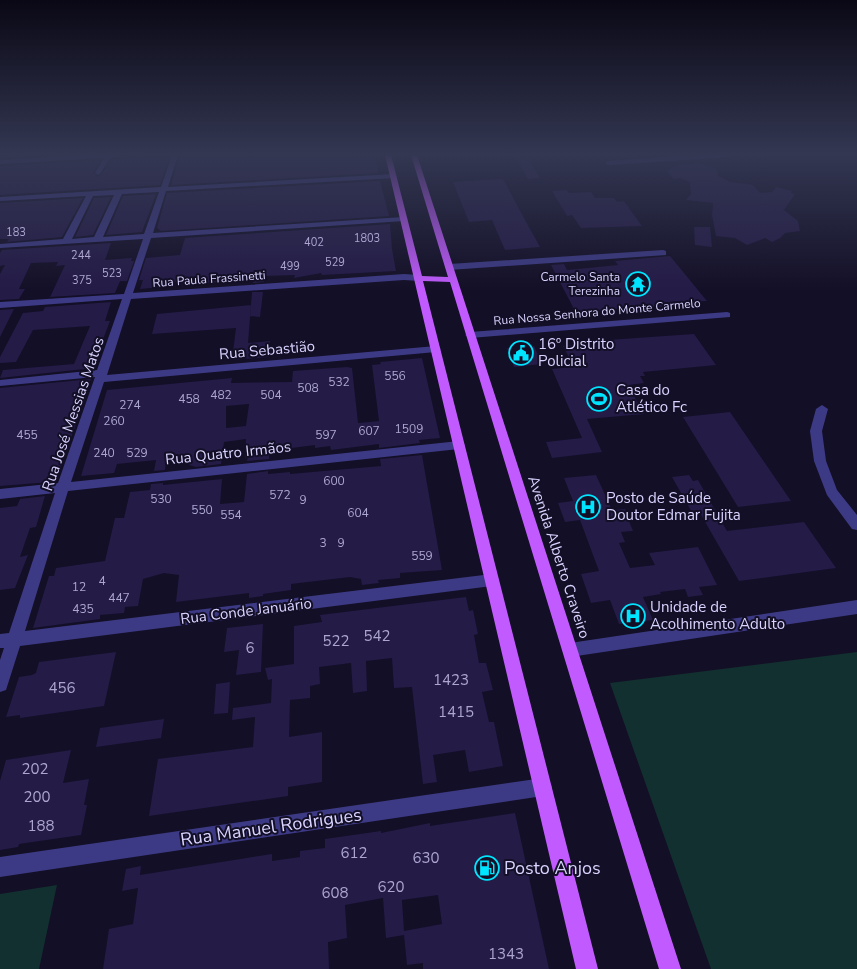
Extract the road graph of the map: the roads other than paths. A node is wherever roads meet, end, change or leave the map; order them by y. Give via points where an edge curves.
1 (88, 200) edge
2 (115, 200) edge
3 (161, 200) edge
4 (400, 200) edge
5 (428, 200) edge
6 (404, 219) junction
7 (149, 236) junction
8 (97, 240) junction
9 (66, 242) junction
10 (0, 246) edge
11 (663, 253) dead end
12 (451, 274) junction
13 (419, 278) junction
14 (129, 296) junction
15 (0, 306) edge
16 (727, 314) dead end
17 (470, 335) junction
18 (436, 349) junction
19 (102, 376) junction
20 (0, 383) edge
21 (822, 409) dead end
22 (459, 445) junction
23 (63, 488) junction
24 (0, 494) edge
25 (857, 525) edge
26 (492, 580) junction
27 (857, 607) edge
28 (7, 641) edge
29 (570, 650) junction
30 (0, 684) edge
31 (543, 787) junction
32 (0, 867) edge
33 (587, 969) edge
34 (670, 969) edge

1 - 9 street
2 - 8 street
3 - 7 street, Rua José Messias Matos
4 - 6 main road
5 - 12 main road, Avenida Alberto Craveiro
6 - 7 street
6 - 13 main road
7 - 8 street
7 - 14 street, Rua José Messias Matos
8 - 9 street
9 - 10 street
11 - 12 street
12 - 13 main road
12 - 17 main road, Avenida Alberto Craveiro
13 - 14 street, Rua Paula Frassinetti
13 - 18 main road
14 - 15 street, Rua Paula Frassinetti
14 - 19 street, Rua José Messias Matos
16 - 17 street, Rua Nossa Senhora do Monte Carmelo
17 - 29 main road, Avenida Alberto Craveiro
18 - 19 street, Rua Sebastião
18 - 22 main road
19 - 20 street, Rua Sebastião
19 - 23 street, Rua José Messias Matos
21 - 25 street via 816,430 820,461 831,492
22 - 23 street, Rua Quatro Irmãos
22 - 26 main road
23 - 24 street, Rua Quatro Irmãos
23 - 28 street, Rua José Messias Matos
26 - 28 street, Rua Conde Januário
26 - 31 main road
27 - 29 street
28 - 30 street, Rua José Messias Matos
29 - 34 main road, Avenida Alberto Craveiro
31 - 32 street, Rua Manuel Rodrigues
31 - 33 main road

